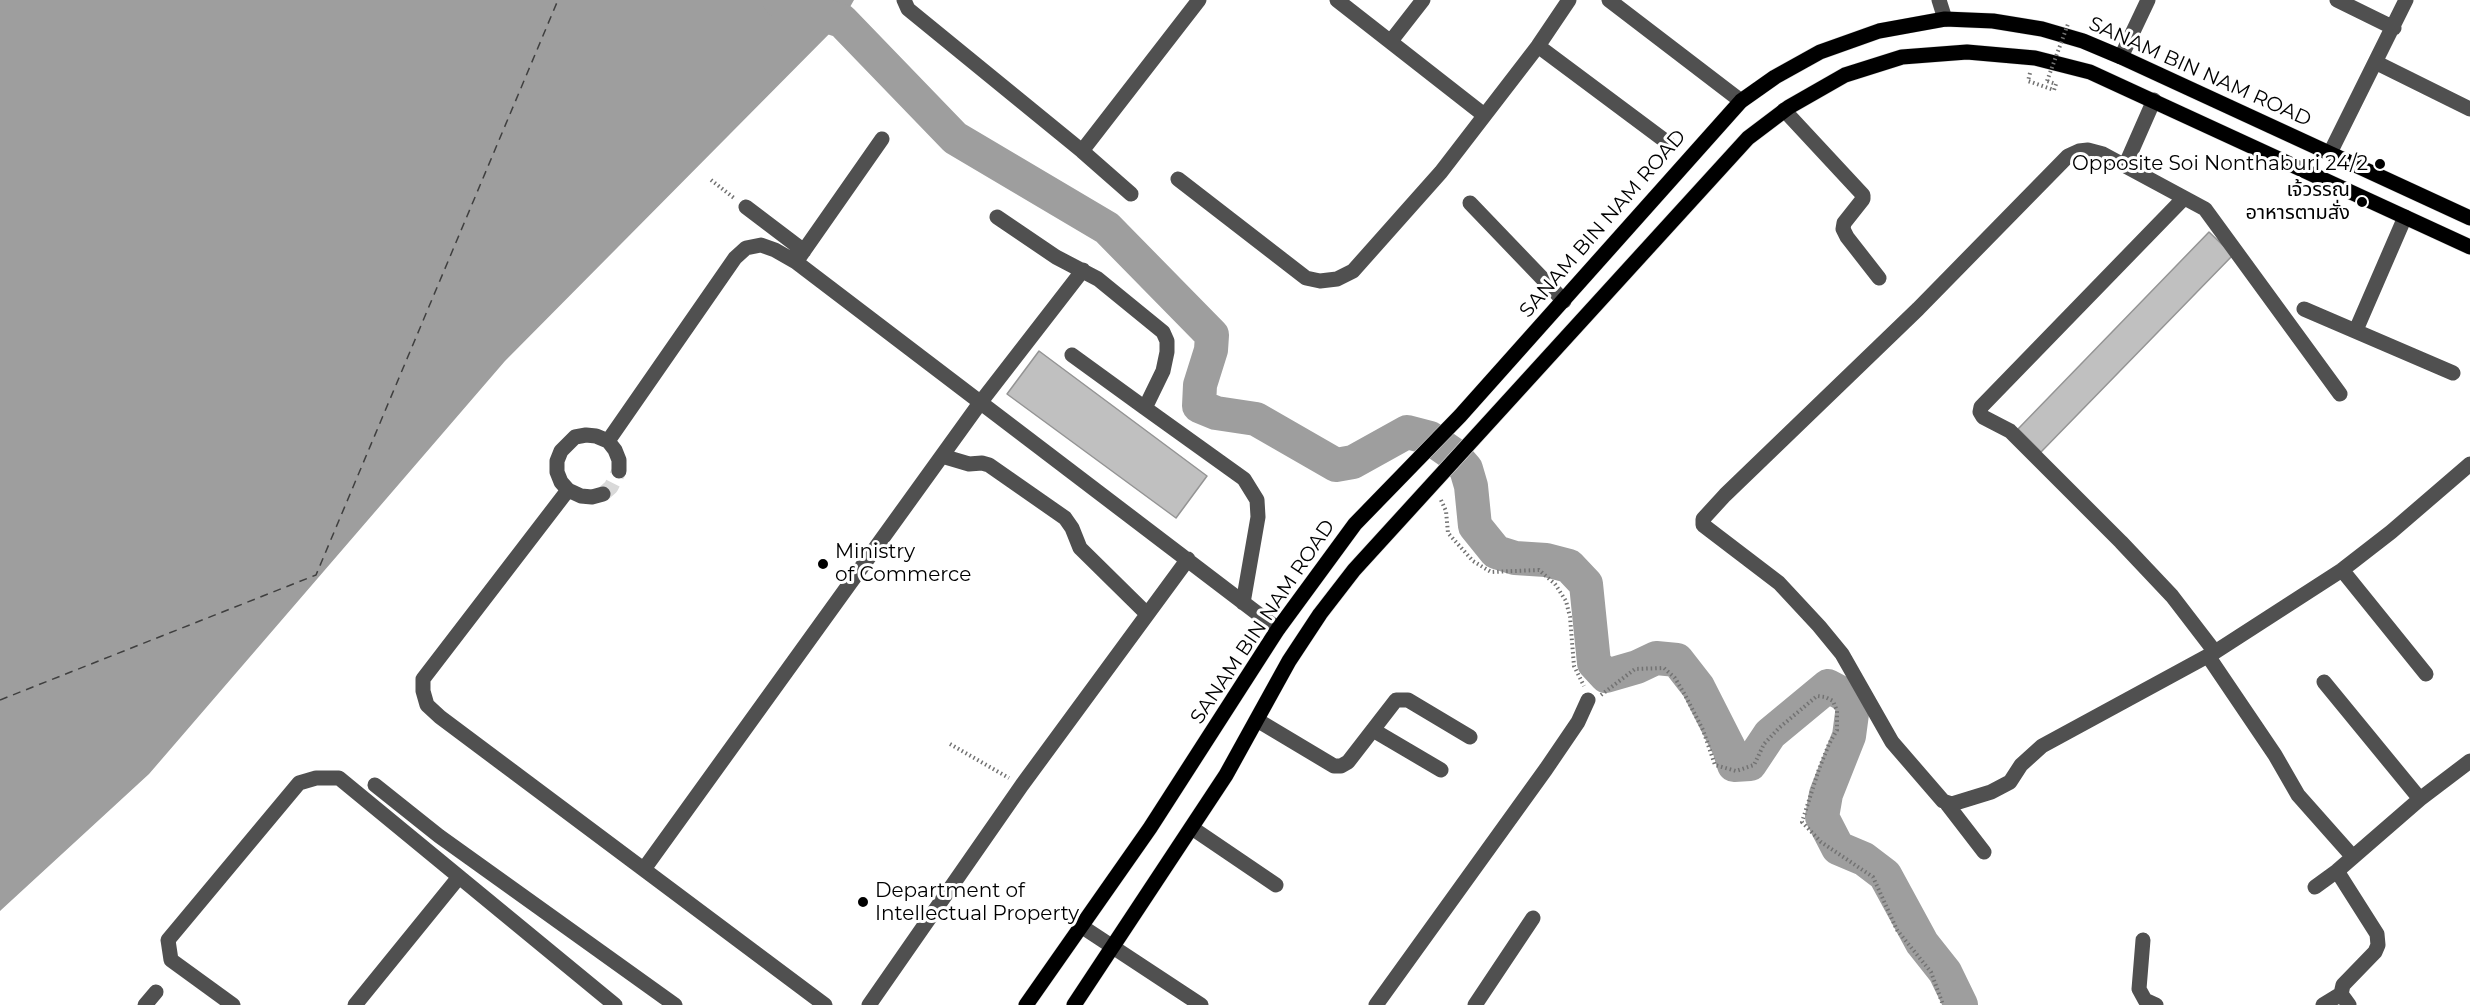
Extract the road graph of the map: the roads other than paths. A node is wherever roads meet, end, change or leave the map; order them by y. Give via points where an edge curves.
1 (904, 0) edge
2 (1199, 0) edge
3 (1337, 0) edge
4 (1423, 0) edge
5 (1569, 0) edge
6 (1609, 0) edge
7 (1939, 0) edge
8 (2148, 0) edge
9 (2337, 0) edge
10 (2406, 0) edge
11 (1945, 19) junction
12 (2394, 28) junction
13 (1390, 41) junction
14 (1538, 46) junction
15 (2121, 57) junction
16 (2377, 63) junction
17 (2154, 100) junction
18 (1741, 101) junction
19 (2470, 109) edge
20 (1784, 110) junction
21 (1484, 115) junction
22 (882, 139) dead end
23 (1668, 143) dead end
24 (1083, 151) junction
25 (2330, 153) junction
26 (2125, 166) junction
27 (1178, 179) dead end
28 (1131, 194) dead end
29 (2184, 198) junction
30 (1470, 203) dead end
31 (746, 207) road end
32 (997, 217) dead end
33 (2405, 217) junction
34 (2470, 218) edge
35 (2470, 247) edge
36 (800, 257) junction
37 (1083, 270) junction
38 (1879, 278) dead end
39 (1564, 301) junction
40 (2304, 309) dead end
41 (2356, 330) junction
42 (1072, 355) dead end
43 (2453, 373) dead end
44 (2340, 394) dead end
45 (980, 402) junction
46 (1145, 408) junction
47 (608, 441) junction
48 (942, 456) junction
49 (2470, 464) edge
50 (619, 471) dead end
51 (568, 490) junction
52 (603, 494) dead end
53 (1188, 559) junction
54 (2342, 570) junction
55 (1243, 603) junction
56 (1147, 614) junction
57 (1278, 629) junction
58 (2212, 654) junction
59 (2426, 674) dead end
60 (2324, 682) dead end
61 (1588, 700) road end
62 (1257, 720) junction
63 (1373, 730) junction
64 (1470, 737) dead end
65 (2470, 761) edge
66 (1441, 770) dead end
67 (375, 785) dead end
68 (2420, 799) junction
69 (1947, 804) junction
70 (1192, 828) junction
71 (1984, 852) dead end
72 (2353, 857) junction
73 (644, 869) junction
74 (2337, 871) junction
75 (459, 877) junction
76 (1276, 885) dead end
77 (2315, 887) dead end
78 (1533, 918) dead end
79 (1081, 926) junction
80 (2143, 940) dead end
81 (1113, 948) junction
82 (156, 992) dead end
83 (2345, 999) edge
84 (145, 1005) edge
85 (233, 1005) edge
86 (356, 1005) edge
87 (615, 1005) edge
88 (675, 1005) edge
89 (825, 1005) edge
90 (869, 1005) edge
91 (1026, 1005) edge
92 (1074, 1005) edge
93 (1201, 1005) edge
94 (1376, 1005) edge
95 (1475, 1005) edge
96 (2156, 1005) edge
97 (2324, 1005) edge

1 - 24 street via 908,9
2 - 24 street
3 - 13 street
4 - 13 street
5 - 14 street
6 - 18 street
7 - 11 street
8 - 15 street
9 - 12 street
10 - 12 street
11 - 15 main road, SANAM BIN NAM ROAD via 2042,29
11 - 18 main road, SANAM BIN NAM ROAD via 1880,31 1820,52
12 - 16 street
13 - 21 street
14 - 21 street
14 - 23 street
15 - 25 main road, SANAM BIN NAM ROAD
16 - 19 street
16 - 25 street
17 - 20 main road via 2090,72 2034,58 1967,52 1902,57 1845,75
17 - 26 street
17 - 33 main road
18 - 39 main road, SANAM BIN NAM ROAD
20 - 38 street via 1863,195 1844,229
20 - 62 main road via 1748,138 1354,570 1289,661
21 - 27 street via 1441,172 1353,271 1337,279 1306,278
22 - 36 street
24 - 28 street
25 - 34 main road, SANAM BIN NAM ROAD
26 - 29 street
26 - 69 street via 2088,150 2068,156 1918,309 1702,519 1702,525 1779,583 1837,648 1892,742
29 - 44 street via 2205,209 2214,219
29 - 58 street via 1980,412 2010,431 2121,542 2172,596
30 - 39 street
31 - 36 street
32 - 37 street via 1056,257
33 - 35 main road
33 - 41 street
36 - 45 street
36 - 47 street via 761,245 746,248 735,258
37 - 45 street
37 - 46 street via 1163,332 1167,352
39 - 57 main road, SANAM BIN NAM ROAD via 1355,524
40 - 41 street
41 - 43 street
42 - 46 street
45 - 48 street
45 - 53 street
46 - 55 street via 1244,479 1253,491 1258,517
47 - 50 street via 619,460
47 - 51 street via 586,435 566,444 557,461 557,472
48 - 56 street via 989,465 1065,518 1080,548
48 - 73 street
49 - 54 street
51 - 52 street via 581,496
51 - 73 street via 423,679 423,691 427,705 440,717
53 - 55 street
53 - 56 street
54 - 58 street
54 - 59 street
55 - 57 street
56 - 90 street
57 - 79 main road, SANAM BIN NAM ROAD via 1175,790
58 - 69 street via 2042,746 2021,765 2010,782 1991,792
58 - 72 street via 2298,795
60 - 68 street
61 - 94 street via 1578,722 1540,778
62 - 63 street via 1334,766 1348,762
62 - 70 main road
63 - 64 street via 1396,700 1408,700
63 - 66 street
65 - 68 street
67 - 88 street via 438,836
68 - 72 street
69 - 71 street
70 - 76 street
70 - 81 main road
72 - 74 street
73 - 89 street
74 - 77 street
74 - 83 street via 2377,934 2378,945 2343,985
75 - 85 street via 339,778 299,783 168,940 171,960
75 - 86 street
75 - 87 street
78 - 95 street
79 - 81 street
79 - 91 main road, SANAM BIN NAM ROAD
80 - 96 street via 2139,989 2145,1000
81 - 92 main road
81 - 93 street
82 - 84 street
83 - 97 street

